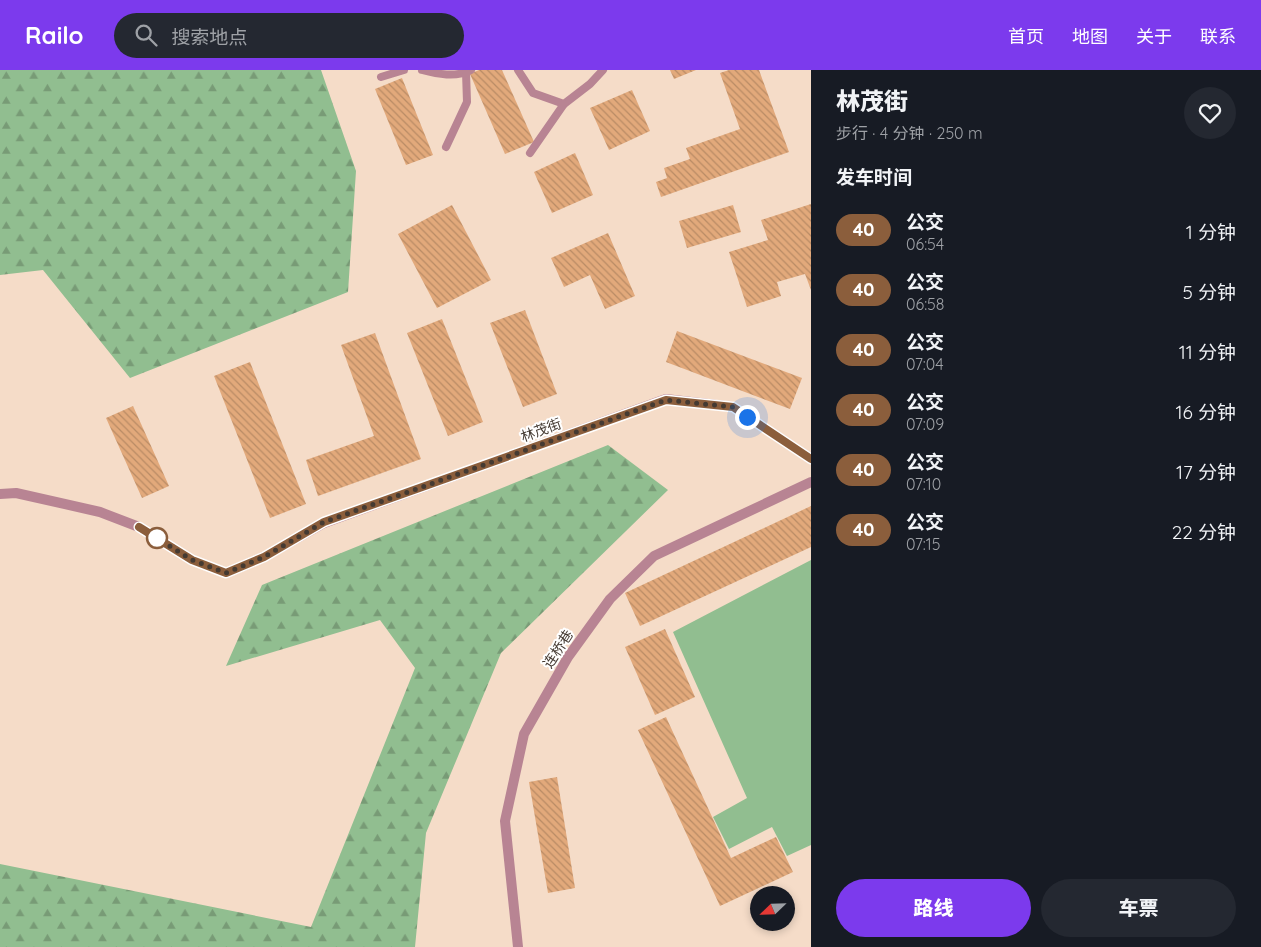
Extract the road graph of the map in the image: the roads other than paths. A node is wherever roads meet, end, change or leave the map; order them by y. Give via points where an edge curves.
1 (404, 70) edge
2 (422, 70) edge
3 (518, 70) edge
4 (603, 70) edge
5 (469, 71) edge
6 (381, 77) dead end
7 (564, 104) junction
8 (446, 147) dead end
9 (530, 153) dead end
10 (811, 459) edge
11 (811, 482) edge
12 (0, 494) edge
13 (518, 947) edge

1 - 6 lane
2 - 5 lane via 442,75
3 - 7 lane via 533,93
4 - 7 lane
5 - 8 lane via 467,102
7 - 9 lane
10 - 12 street, 林茂街 via 733,407 666,400 324,522 264,557 226,573 192,560 139,527 100,512 16,493
11 - 13 street, 连桥巷 via 654,556 610,599 568,657 524,734 505,822

